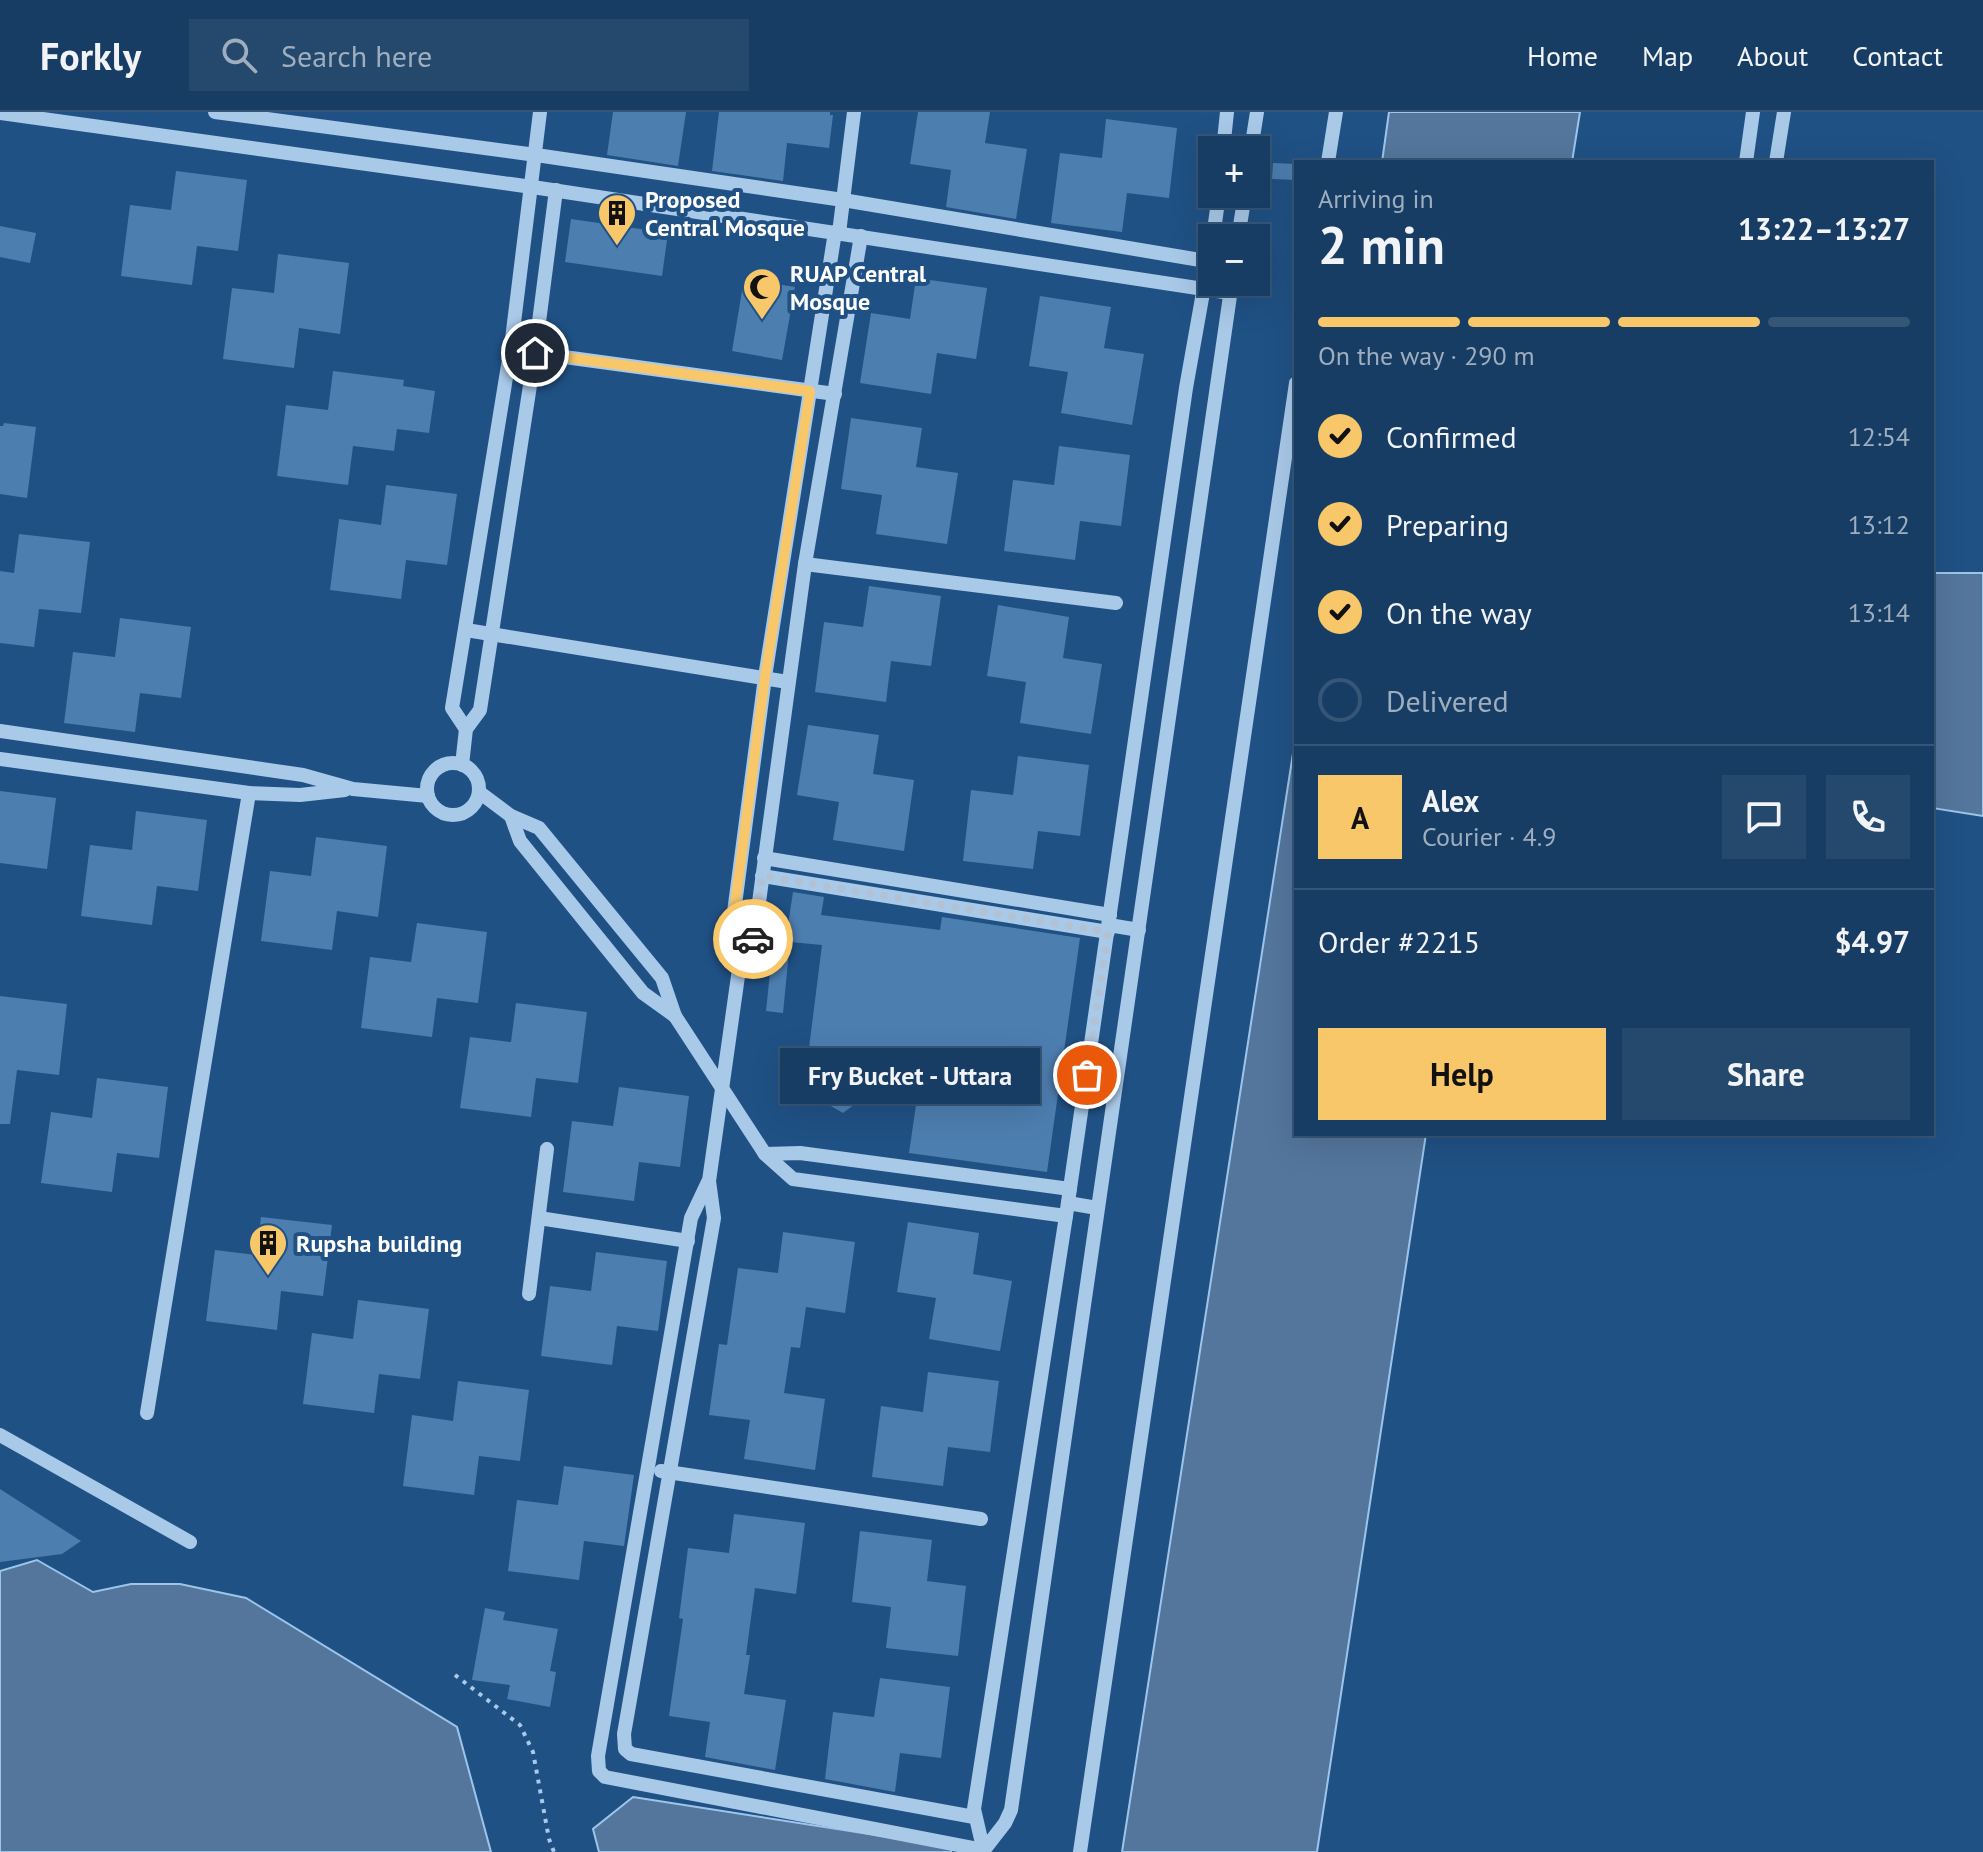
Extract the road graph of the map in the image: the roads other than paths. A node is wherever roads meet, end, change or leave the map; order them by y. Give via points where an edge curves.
1 (215, 112) edge
2 (540, 112) edge
3 (854, 112) edge
4 (1227, 112) edge
5 (1257, 112) edge
6 (1336, 112) edge
7 (1753, 112) edge
8 (1784, 112) edge
9 (0, 113) edge
10 (1224, 136) edge
11 (1253, 136) edge
12 (536, 155) junction
13 (1328, 160) edge
14 (1746, 160) edge
15 (1776, 160) edge
16 (532, 187) junction
17 (556, 190) junction
18 (843, 200) junction
19 (837, 232) junction
20 (861, 236) junction
21 (1198, 260) edge
22 (1198, 289) edge
23 (1204, 296) edge
24 (1230, 296) edge
25 (511, 347) junction
26 (535, 353) junction
27 (810, 391) junction
28 (835, 394) junction
29 (1294, 397) edge
30 (805, 564) junction
31 (1116, 603) dead end
32 (466, 630) junction
33 (788, 682) junction
34 (466, 729) junction
35 (0, 731) edge
36 (0, 759) edge
37 (462, 765) junction
38 (353, 789) junction
39 (479, 792) junction
40 (249, 793) junction
41 (428, 796) junction
42 (511, 816) junction
43 (764, 858) junction
44 (762, 876) junction
45 (1109, 924) junction
46 (1139, 930) junction
47 (741, 955) junction
48 (675, 1016) junction
49 (722, 1087) junction
50 (547, 1149) dead end
51 (765, 1154) junction
52 (709, 1181) junction
53 (1068, 1203) junction
54 (1097, 1208) junction
55 (539, 1218) junction
56 (688, 1241) junction
57 (529, 1294) dead end
58 (147, 1413) dead end
59 (0, 1435) edge
60 (649, 1469) junction
61 (669, 1472) junction
62 (981, 1519) dead end
63 (190, 1542) dead end
64 (974, 1817) junction
65 (984, 1851) edge
66 (1080, 1852) edge

1 - 12 street
2 - 12 street
3 - 18 street
4 - 10 street
5 - 11 street
6 - 13 street
7 - 14 street
8 - 15 street
9 - 16 street
12 - 16 street
12 - 18 street
16 - 17 street
16 - 25 street
17 - 19 street
17 - 26 street
18 - 19 street
18 - 21 street
19 - 20 street
19 - 27 street
20 - 22 street
20 - 28 street
23 - 45 street
24 - 46 street
25 - 26 street
25 - 32 street
26 - 27 street
26 - 34 street via 480,710
27 - 28 street
27 - 47 street via 731,935
28 - 30 street
29 - 66 street
30 - 31 street
30 - 33 street
32 - 33 street
32 - 34 street via 452,708
33 - 43 street
34 - 37 street
35 - 38 street via 303,775
36 - 40 street
37 - 39 street via 476,775
37 - 41 street via 438,768 428,780
38 - 40 street
38 - 41 street
39 - 41 street via 471,808 455,815 438,810
39 - 42 street
40 - 58 street
42 - 48 street via 520,841 633,981
42 - 48 street via 539,828 662,978
43 - 44 street
43 - 45 street
44 - 45 street
44 - 47 street via 754,939
45 - 46 street
45 - 53 street
46 - 54 street
47 - 49 street
48 - 49 street
49 - 51 street
49 - 52 street
50 - 55 street
51 - 53 street via 800,1153
51 - 53 street via 793,1179
52 - 56 street via 691,1218
52 - 61 street via 714,1218
53 - 54 street
53 - 64 street
54 - 65 street via 1011,1810
55 - 56 street
55 - 57 street
56 - 60 street
59 - 63 street
60 - 61 street
60 - 65 street via 599,1771 605,1777
61 - 62 street
61 - 64 street via 625,1749
64 - 65 street

